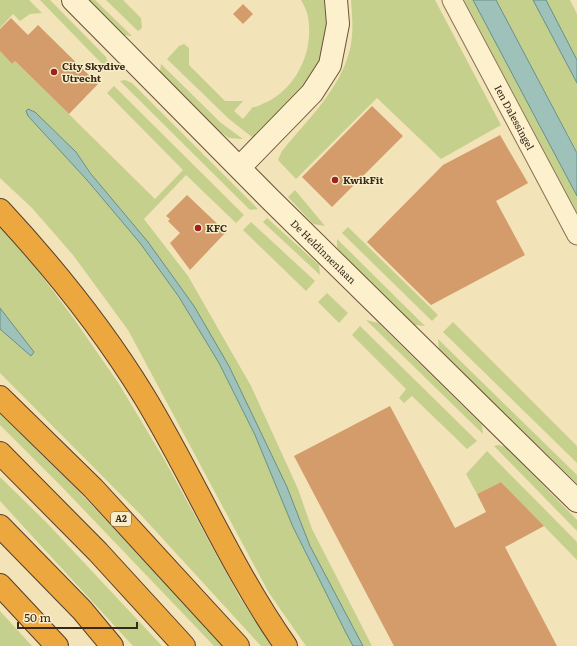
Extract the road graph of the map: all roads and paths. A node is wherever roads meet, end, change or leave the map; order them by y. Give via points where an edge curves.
1 (73, 0) edge
2 (336, 0) edge
3 (452, 0) edge
4 (240, 167) junction
5 (0, 210) edge
6 (577, 235) edge
7 (0, 397) edge
8 (0, 453) edge
9 (577, 501) edge
10 (0, 526) edge
11 (0, 585) edge
12 (57, 646) edge
13 (112, 646) edge
14 (184, 646) edge
15 (238, 646) edge
16 (286, 646) edge

1 - 4 street, De Heldinnenlaan
2 - 4 street via 338,24 330,65 312,93
3 - 6 street, Ien Dalessingel
4 - 9 street, De Heldinnenlaan
5 - 16 highway via 31,243 72,294 144,396 191,477 239,572
7 - 15 highway, A2 via 93,488
8 - 14 highway via 98,552
10 - 13 highway via 82,610
11 - 12 highway

